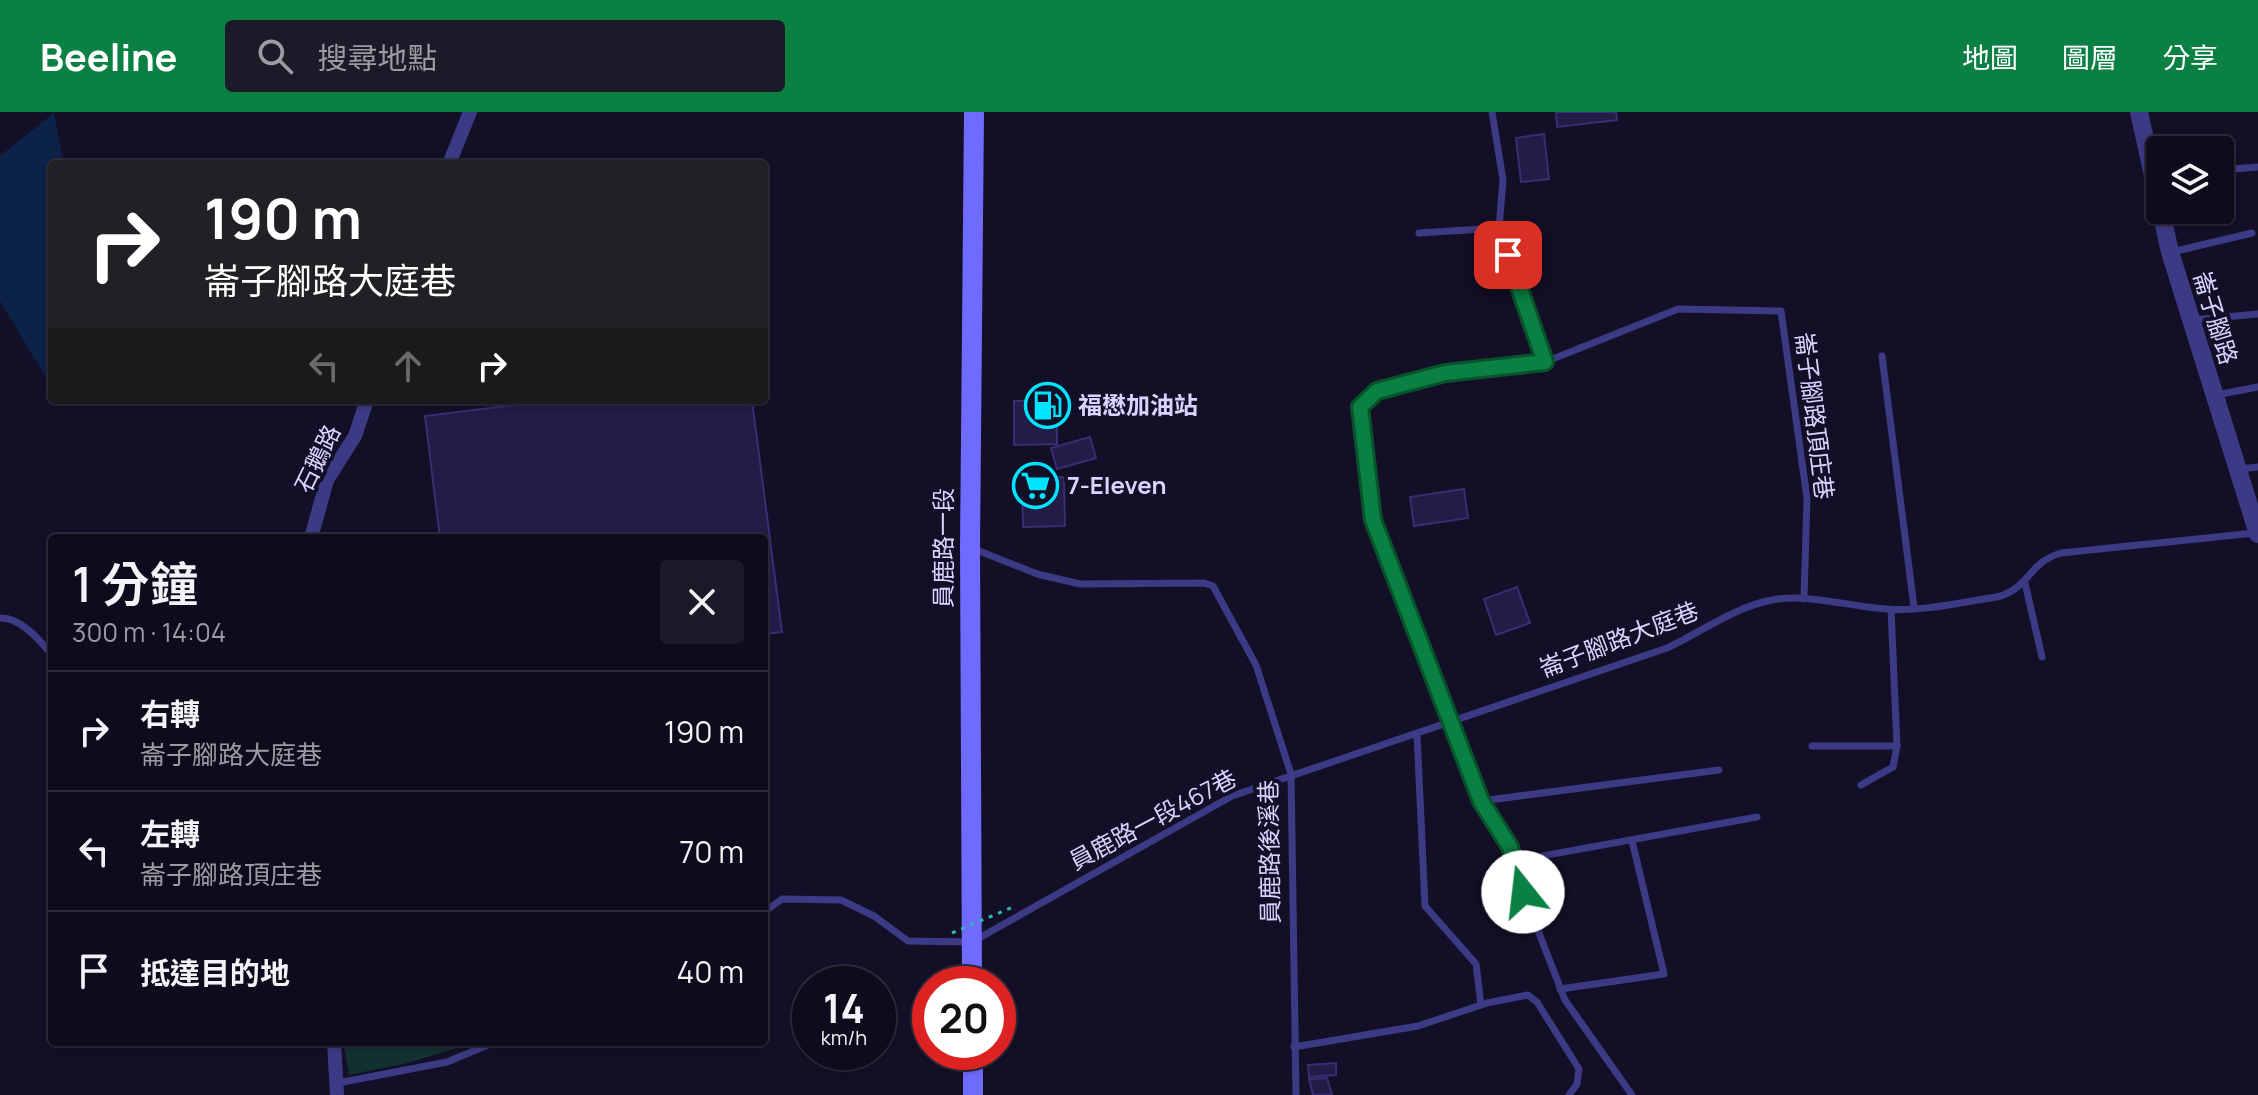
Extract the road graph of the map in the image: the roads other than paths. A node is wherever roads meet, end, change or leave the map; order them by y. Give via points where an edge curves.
1 (470, 112) edge
2 (974, 112) edge
3 (1492, 112) edge
4 (2139, 112) edge
5 (2146, 138) edge
6 (451, 160) edge
7 (2258, 167) edge
8 (2234, 169) edge
9 (2165, 224) edge
10 (1499, 228) junction
11 (1419, 233) dead end
12 (2252, 233) dead end
13 (2170, 252) junction
14 (2258, 314) edge
15 (2190, 320) junction
16 (1882, 356) dead end
17 (1545, 362) junction
18 (2258, 387) edge
19 (2214, 395) junction
20 (366, 404) edge
21 (2249, 468) edge
22 (2254, 508) edge
23 (2258, 533) edge
24 (312, 534) edge
25 (970, 547) junction
26 (2025, 583) junction
27 (1804, 599) junction
28 (1914, 607) junction
29 (1891, 610) junction
30 (0, 618) edge
31 (48, 650) edge
32 (2042, 657) dead end
33 (1454, 722) junction
34 (1417, 733) junction
35 (1812, 746) dead end
36 (1897, 746) junction
37 (1719, 770) dead end
38 (1291, 774) junction
39 (1861, 785) dead end
40 (1481, 801) junction
41 (1757, 817) dead end
42 (1632, 841) junction
43 (1514, 861) junction
44 (768, 909) edge
45 (972, 942) junction
46 (972, 966) edge
47 (1560, 989) junction
48 (1481, 1005) junction
49 (334, 1046) edge
50 (485, 1046) edge
51 (1294, 1047) junction
52 (973, 1070) edge
53 (338, 1089) edge
54 (973, 1095) edge
55 (1296, 1095) edge
56 (1569, 1095) edge
57 (1632, 1095) edge

1 - 6 street
2 - 25 main road, 員鹿路一段
3 - 10 lane via 1503,180
4 - 5 street, 崙子腳路
7 - 8 lane
9 - 13 street, 崙子腳路
10 - 11 lane
10 - 17 lane
12 - 13 lane
13 - 15 street, 崙子腳路
14 - 15 lane
15 - 19 street, 崙子腳路
16 - 28 lane
17 - 27 lane, 崙子腳路頂庄巷 via 1678,309 1781,311 1807,498
17 - 33 lane via 1445,373 1377,391 1360,407 1373,520
18 - 19 lane
19 - 21 street, 崙子腳路
20 - 24 street, 石鵝路 via 355,436 327,480
21 - 22 street, 崙子腳路
22 - 23 street, 崙子腳路
23 - 26 lane, 崙子腳路大庭巷 via 2061,553 2043,558
25 - 38 lane, 員鹿路後溪巷 via 1037,574 1080,584 1213,586 1256,665
25 - 45 main road, 員鹿路一段
26 - 28 lane, 崙子腳路大庭巷 via 1997,597
26 - 32 lane
27 - 29 lane, 崙子腳路大庭巷
27 - 33 lane, 崙子腳路大庭巷 via 1742,608 1667,648
28 - 29 lane, 崙子腳路大庭巷
29 - 36 lane
30 - 31 lane via 10,618
33 - 34 lane, 員鹿路一段467巷
33 - 40 lane
34 - 38 lane, 員鹿路一段467巷
34 - 48 lane via 1425,906 1476,964
35 - 36 lane
36 - 39 lane via 1893,767
37 - 40 lane
38 - 45 lane, 員鹿路一段467巷 via 1232,796
38 - 51 lane, 員鹿路後溪巷
40 - 43 lane
41 - 42 lane
42 - 43 lane
42 - 47 lane via 1664,974
43 - 47 lane
44 - 45 lane via 782,899 841,900 908,941
45 - 46 main road, 員鹿路一段
47 - 57 lane
48 - 51 lane via 1418,1026
48 - 56 lane via 1528,995 1537,1002 1579,1069
49 - 53 street
50 - 53 lane via 447,1062
51 - 55 lane, 員鹿路後溪巷
52 - 54 main road

